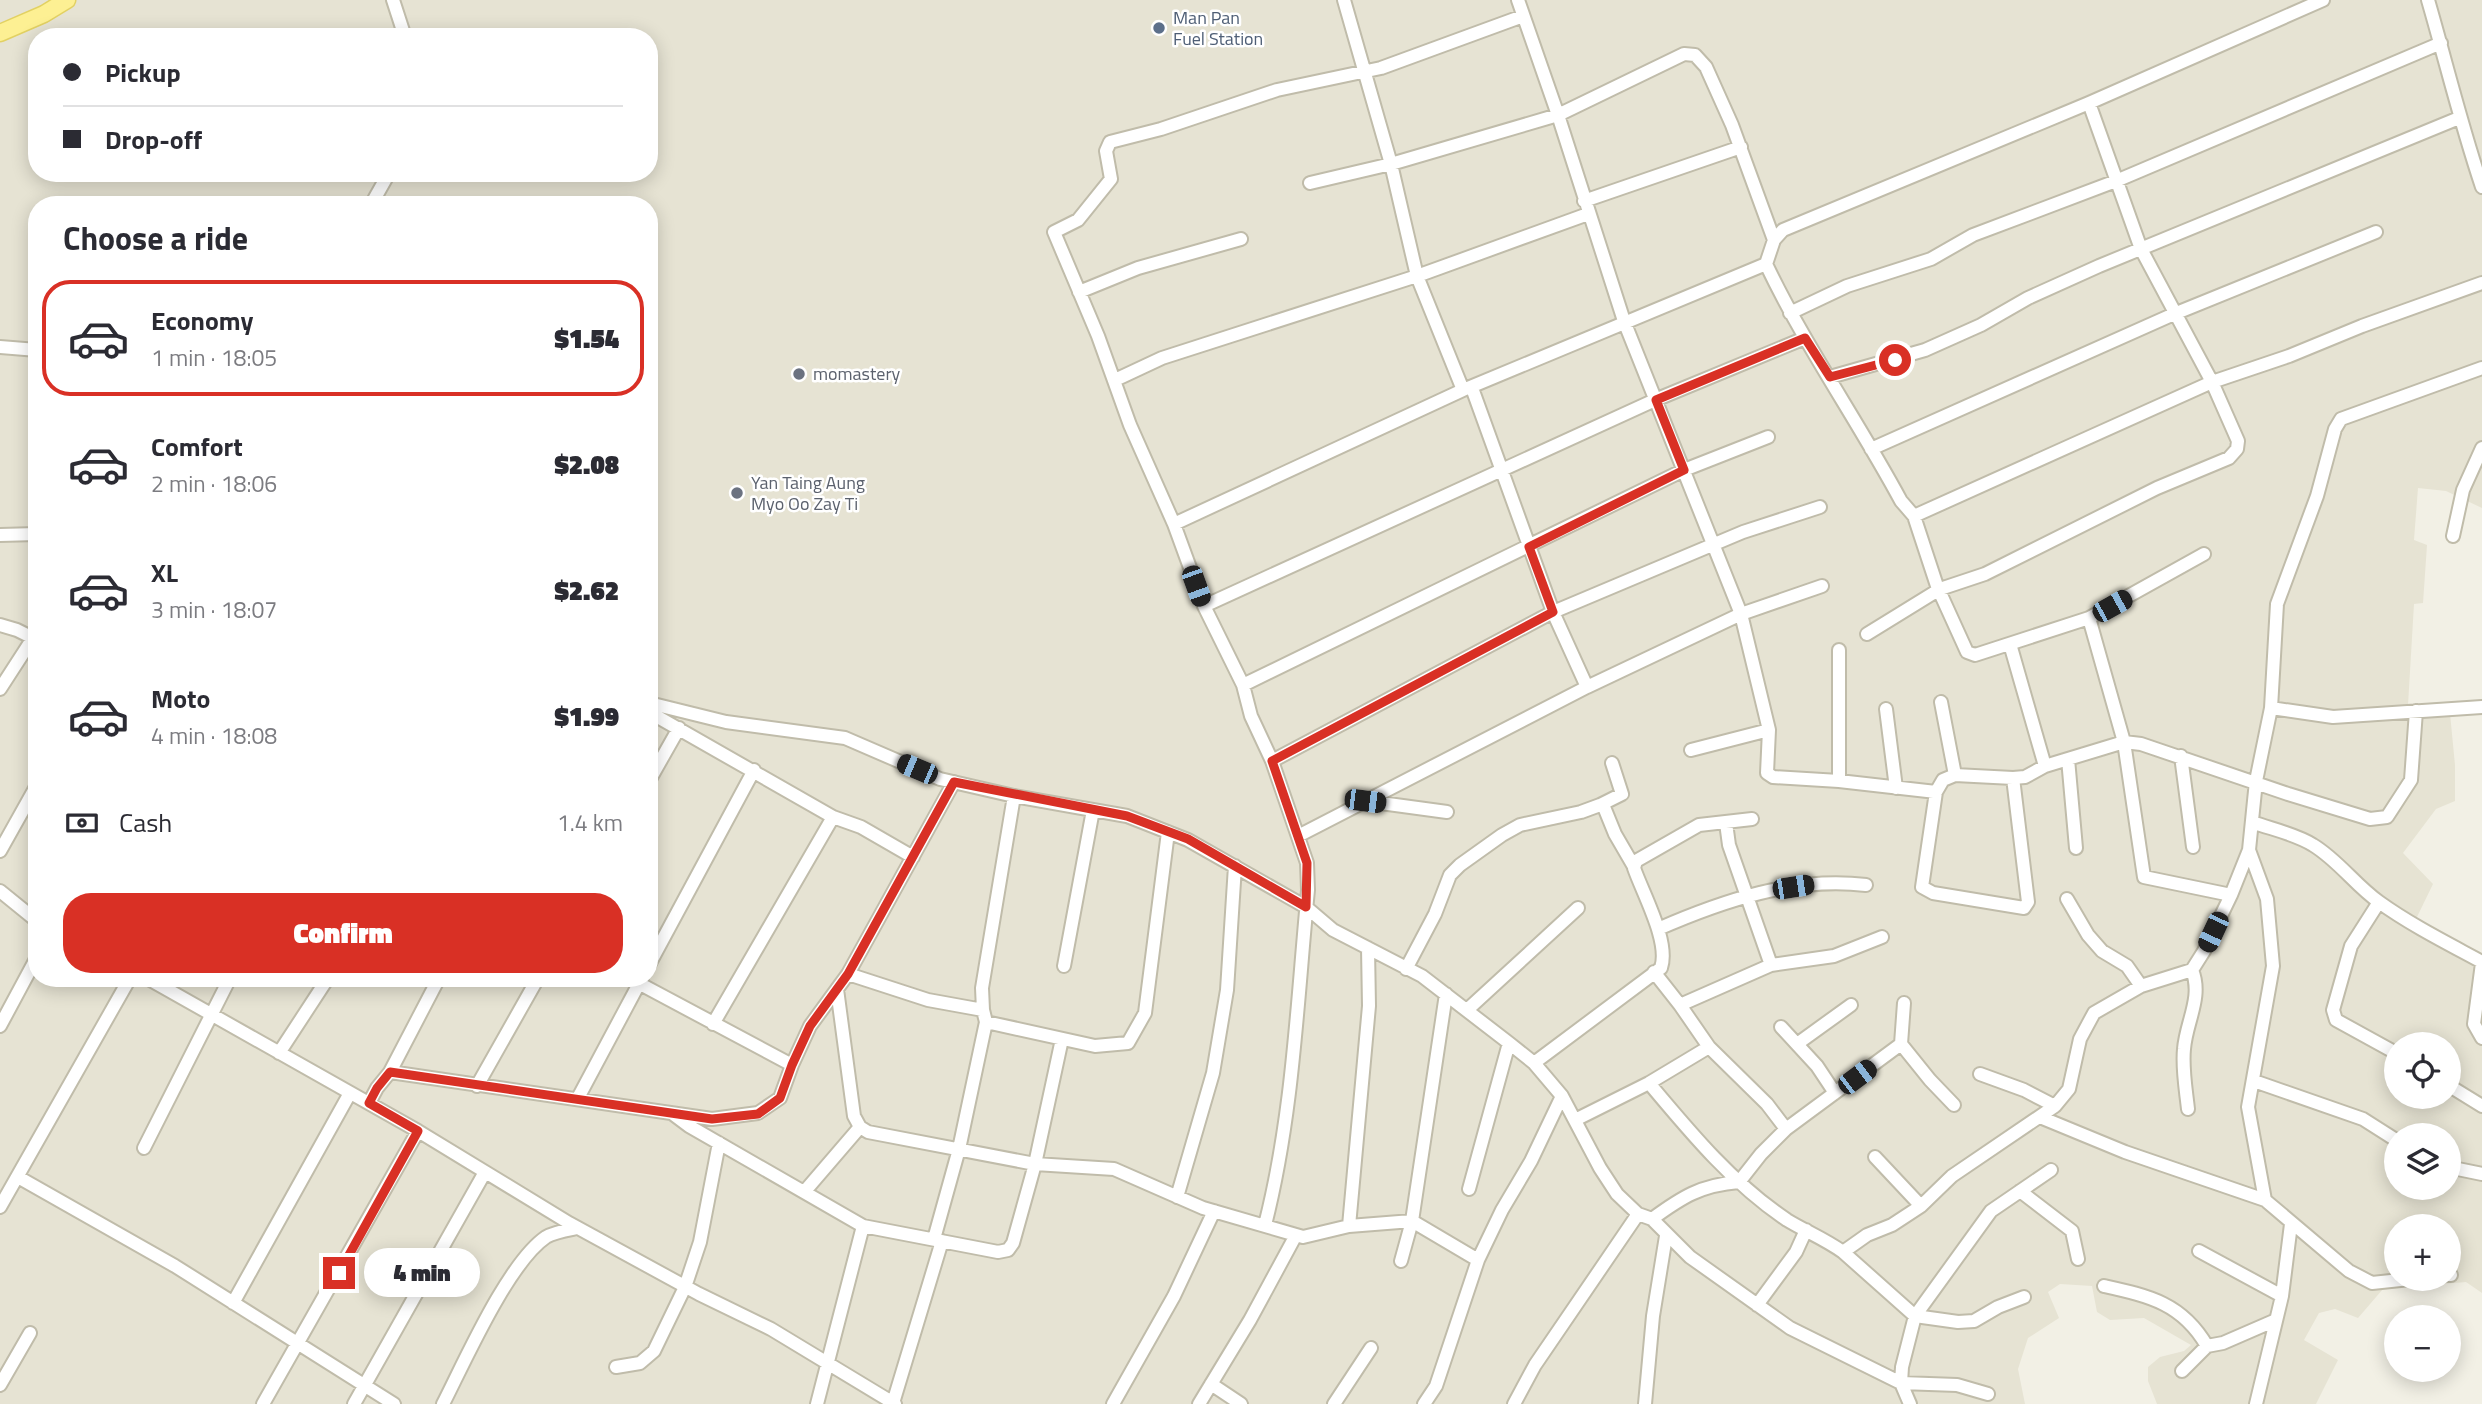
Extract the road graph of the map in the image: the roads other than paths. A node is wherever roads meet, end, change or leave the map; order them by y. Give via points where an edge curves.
1 (67, 0) edge
2 (393, 0) edge
3 (1344, 0) edge
4 (1518, 0) edge
5 (2323, 0) edge
6 (2428, 0) edge
7 (1523, 16) junction
8 (402, 28) edge
9 (0, 33) edge
10 (2441, 43) junction
11 (1363, 71) junction
12 (2089, 103) junction
13 (1558, 115) junction
14 (2459, 118) junction
15 (1741, 147) junction
16 (1391, 164) junction
17 (2116, 181) junction
18 (1310, 183) dead end
19 (2482, 187) edge
20 (1586, 207) junction
21 (2376, 232) dead end
22 (1241, 239) dead end
23 (1774, 240) junction
24 (2141, 249) junction
25 (1766, 264) junction
26 (1417, 276) junction
27 (2482, 284) edge
28 (1079, 292) junction
29 (1790, 313) junction
30 (2174, 314) junction
31 (1624, 321) junction
32 (1805, 338) junction
33 (0, 347) edge
34 (28, 349) edge
35 (2482, 368) edge
36 (1830, 377) junction
37 (1115, 380) junction
38 (2212, 382) junction
39 (1468, 389) junction
40 (1656, 400) junction
41 (1768, 438) dead end
42 (2482, 448) edge
43 (1871, 449) junction
44 (1684, 470) junction
45 (1502, 472) junction
46 (1820, 507) dead end
47 (1914, 516) junction
48 (1174, 524) junction
49 (28, 534) edge
50 (0, 535) edge
51 (2453, 536) dead end
52 (1712, 545) junction
53 (1529, 547) junction
54 (2204, 554) dead end
55 (1822, 586) dead end
56 (1940, 589) junction
57 (1204, 606) junction
58 (1553, 612) junction
59 (1741, 614) junction
60 (2089, 618) junction
61 (0, 625) edge
62 (1867, 634) dead end
63 (28, 636) edge
64 (2010, 645) junction
65 (28, 649) edge
66 (1839, 650) dead end
67 (1242, 685) junction
68 (1587, 687) junction
69 (0, 689) edge
70 (1941, 702) dead end
71 (658, 705) edge
72 (2482, 707) edge
73 (2271, 708) junction
74 (1886, 709) dead end
75 (2416, 711) junction
76 (658, 717) edge
77 (679, 728) junction
78 (1769, 730) junction
79 (2124, 742) junction
80 (1691, 750) dead end
81 (2181, 756) junction
82 (2068, 758) junction
83 (1272, 761) junction
84 (1612, 763) dead end
85 (658, 765) edge
86 (2045, 766) junction
87 (754, 770) junction
88 (1955, 775) junction
89 (2013, 778) junction
90 (1839, 781) junction
91 (2256, 781) junction
92 (954, 782) junction
93 (1896, 788) junction
94 (1936, 792) junction
95 (1014, 796) junction
96 (28, 801) edge
97 (1365, 801) junction
98 (1600, 805) junction
99 (1093, 810) junction
100 (1447, 812) dead end
101 (833, 817) junction
102 (1752, 819) dead end
103 (2252, 822) junction
104 (1726, 823) junction
105 (1168, 832) junction
106 (1297, 836) junction
107 (2193, 847) dead end
108 (2076, 848) dead end
109 (2249, 850) junction
110 (0, 851) edge
111 (913, 857) junction
112 (1633, 864) junction
113 (1235, 866) junction
114 (1867, 885) dead end
115 (0, 891) edge
116 (2231, 895) junction
117 (1747, 896) junction
118 (2067, 899) dead end
119 (2379, 902) junction
120 (1306, 907) junction
121 (1578, 908) dead end
122 (28, 914) edge
123 (1658, 929) junction
124 (1882, 937) dead end
125 (658, 948) edge
126 (1368, 948) junction
127 (2482, 963) edge
128 (1771, 965) junction
129 (1064, 966) dead end
130 (1406, 969) junction
131 (2192, 970) junction
132 (1654, 972) junction
133 (28, 974) edge
134 (848, 974) junction
135 (2141, 986) junction
136 (125, 987) edge
137 (163, 987) edge
138 (225, 987) edge
139 (322, 987) edge
140 (434, 987) edge
141 (533, 987) edge
142 (634, 987) edge
143 (649, 987) edge
144 (837, 989) junction
145 (1446, 994) junction
146 (1904, 1003) dead end
147 (1680, 1005) junction
148 (1851, 1005) dead end
149 (1467, 1010) junction
150 (2478, 1012) edge
151 (210, 1014) junction
152 (984, 1016) junction
153 (713, 1024) junction
154 (0, 1026) edge
155 (1781, 1027) dead end
156 (2482, 1038) edge
157 (1062, 1039) junction
158 (1509, 1043) junction
159 (1797, 1044) junction
160 (1901, 1044) junction
161 (2384, 1046) edge
162 (1709, 1047) junction
163 (279, 1053) junction
164 (1534, 1063) junction
165 (792, 1065) junction
166 (390, 1072) junction
167 (1980, 1074) dead end
168 (2254, 1081) junction
169 (1649, 1083) junction
170 (477, 1086) junction
171 (350, 1093) junction
172 (1835, 1093) junction
173 (2461, 1093) edge
174 (1562, 1096) junction
175 (578, 1098) junction
176 (369, 1103) junction
177 (1954, 1105) dead end
178 (2055, 1105) junction
179 (2482, 1106) edge
180 (2188, 1110) dead end
181 (672, 1113) junction
182 (2040, 1117) junction
183 (1575, 1120) junction
184 (860, 1127) junction
185 (1786, 1129) junction
186 (418, 1131) junction
187 (2384, 1132) edge
188 (719, 1143) junction
189 (144, 1148) dead end
190 (959, 1149) junction
191 (1875, 1157) dead end
192 (1035, 1164) junction
193 (2051, 1170) dead end
194 (2461, 1170) edge
195 (485, 1172) junction
196 (2482, 1174) edge
197 (10, 1181) edge
198 (1740, 1182) junction
199 (1469, 1189) dead end
200 (805, 1191) junction
201 (2021, 1191) junction
202 (1177, 1197) junction
203 (2264, 1200) junction
204 (1922, 1206) junction
205 (0, 1207) edge
206 (1214, 1211) junction
207 (1638, 1214) junction
208 (1651, 1219) junction
209 (1412, 1221) junction
210 (2291, 1224) junction
211 (1265, 1225) junction
212 (863, 1226) junction
213 (1349, 1226) junction
214 (577, 1228) junction
215 (1806, 1230) junction
216 (1296, 1235) junction
217 (1666, 1236) junction
218 (938, 1240) junction
219 (2199, 1251) dead end
220 (1843, 1252) junction
221 (2078, 1259) dead end
222 (1478, 1260) junction
223 (1401, 1261) dead end
224 (2384, 1282) edge
225 (2104, 1286) dead end
226 (685, 1287) junction
227 (2282, 1296) junction
228 (2024, 1297) dead end
229 (233, 1303) junction
230 (1758, 1305) junction
231 (1915, 1316) junction
232 (2276, 1320) junction
233 (30, 1333) dead end
234 (299, 1344) junction
235 (2207, 1346) junction
236 (1371, 1348) dead end
237 (827, 1361) junction
238 (616, 1367) dead end
239 (2182, 1371) dead end
240 (1900, 1382) junction
241 (1211, 1384) junction
242 (0, 1385) edge
243 (365, 1385) junction
244 (1988, 1394) dead end
245 (894, 1403) edge
246 (263, 1404) edge
247 (355, 1404) edge
248 (394, 1404) edge
249 (443, 1404) edge
250 (817, 1404) edge
251 (1113, 1404) edge
252 (1199, 1404) edge
253 (1241, 1404) edge
254 (1334, 1404) edge
255 (1424, 1404) edge
256 (1514, 1404) edge
257 (1645, 1404) edge
258 (1910, 1404) edge
259 (2256, 1404) edge

1 - 9 main road
2 - 8 street
3 - 11 street
4 - 7 street
5 - 12 street
6 - 10 street
7 - 11 street
7 - 13 street
10 - 14 street
10 - 17 street
11 - 16 street
11 - 28 street via 1277,90 1110,142 1111,179 1078,220 1054,232
12 - 17 street
12 - 23 street via 1783,230
13 - 15 street via 1684,54 1695,55 1706,67
13 - 16 street
13 - 20 street
14 - 19 street
14 - 24 street
15 - 20 street
15 - 23 street
16 - 18 street
16 - 26 street
17 - 24 street
17 - 29 street via 1973,235 1931,259 1847,286
20 - 26 street
20 - 31 street
21 - 30 street
22 - 28 street via 1138,268
23 - 25 street
24 - 30 street
24 - 36 street via 1925,350
25 - 29 street
25 - 31 street
26 - 37 street via 1162,358
26 - 39 street
27 - 38 street
28 - 37 street
29 - 32 street
30 - 38 street
30 - 43 street
31 - 39 street
31 - 40 street
32 - 36 street
32 - 40 street
33 - 34 street
35 - 73 street via 2341,419 2277,604
36 - 43 street
37 - 48 street
38 - 47 street
38 - 56 street via 2238,441 2229,458 2157,488 1985,574
39 - 45 street
39 - 48 street
40 - 44 street
40 - 45 street
41 - 44 street
42 - 51 street via 2463,490
43 - 47 street
44 - 52 street
44 - 53 street
45 - 53 street
45 - 57 street
46 - 52 street
47 - 56 street
48 - 57 street
49 - 50 street
52 - 58 street
52 - 59 street
53 - 58 street
53 - 67 street
54 - 60 street
55 - 59 street
56 - 62 street
56 - 64 street via 1967,652 1975,655
57 - 67 street
58 - 68 street
58 - 83 street
59 - 68 street
59 - 78 street
60 - 64 street
60 - 79 street
61 - 63 street
64 - 86 street
65 - 69 street
66 - 90 street
67 - 83 street
68 - 97 street
70 - 88 street
71 - 92 street via 726,722 845,738
72 - 75 street
73 - 75 street via 2333,717
73 - 91 street
74 - 93 street
75 - 91 street via 2411,780 2387,817 2370,819
76 - 77 street
77 - 85 street
77 - 87 street
78 - 80 street
78 - 90 street via 1767,773
79 - 81 street
79 - 82 street
79 - 116 street via 2144,877
81 - 91 street
81 - 107 street
82 - 86 street
82 - 108 street
83 - 106 street
84 - 98 street via 1622,794
86 - 89 street
87 - 101 street
87 - 125 street
88 - 89 street
88 - 94 street via 1943,780
89 - 94 street via 2028,902 2024,908 1933,893 1922,887
90 - 93 street
91 - 103 street
92 - 95 street
92 - 111 street
93 - 94 street
95 - 99 street
95 - 152 street via 982,988
96 - 110 street
97 - 100 street
97 - 106 street
98 - 112 street
98 - 130 street via 1520,825 1460,865 1450,876
99 - 105 street via 1127,816
99 - 129 street
101 - 111 street via 861,827
101 - 153 street
102 - 104 street
103 - 109 street
103 - 119 street via 2326,853
104 - 112 street via 1699,825
104 - 117 street
105 - 113 street
105 - 157 street via 1145,1013 1139,1027 1128,1043 1095,1046
106 - 120 street via 1307,863
109 - 116 street
109 - 168 street via 2267,900 2273,966
111 - 134 street
112 - 123 street
113 - 120 street
113 - 202 street via 1227,990 1213,1073
114 - 117 street via 1817,884
115 - 122 street
116 - 131 street
117 - 123 street
117 - 128 street
118 - 135 street via 2088,935 2102,951 2127,966
119 - 127 street
119 - 161 street via 2351,946 2333,1010 2336,1020
120 - 126 street via 1333,930
120 - 211 street via 1289,1108
121 - 149 street
123 - 132 street via 1664,958
124 - 128 street via 1834,956
126 - 130 street
126 - 213 street via 1369,1006
127 - 150 street
128 - 147 street
130 - 145 street
131 - 135 street
131 - 180 street via 2196,998 2184,1049
132 - 147 street
132 - 164 street
133 - 154 street
134 - 144 street
134 - 152 street
135 - 178 street via 2094,1013 2080,1039 2069,1089
136 - 197 street
137 - 151 street
138 - 151 street
139 - 163 street
140 - 166 street
141 - 170 street
142 - 175 street
143 - 153 street
144 - 165 street via 810,1026
144 - 184 street via 854,1116
145 - 149 street
145 - 209 street
146 - 160 street
147 - 162 street
148 - 159 street
149 - 158 street
150 - 156 street via 2474,1024
151 - 163 street
151 - 189 street
152 - 157 street
152 - 190 street
153 - 165 street
155 - 159 street
157 - 192 street
158 - 164 street
158 - 199 street
159 - 172 street
160 - 172 street
160 - 177 street
162 - 169 street
162 - 185 street via 1768,1104
163 - 171 street
164 - 174 street
165 - 181 street via 780,1098 758,1114 712,1119
166 - 170 street
166 - 176 street
167 - 178 street
168 - 187 street via 2363,1119
168 - 203 street via 2248,1107
169 - 183 street
169 - 198 street
170 - 175 street
171 - 176 street
171 - 229 street
172 - 185 street
173 - 179 street
174 - 183 street
174 - 222 street
175 - 181 street
176 - 186 street
178 - 182 street
181 - 188 street
182 - 203 street
182 - 204 street via 1952,1176
183 - 207 street via 1617,1194
184 - 190 street
184 - 200 street
185 - 198 street
186 - 195 street
186 - 234 street
188 - 200 street
188 - 226 street via 700,1242
190 - 192 street
190 - 218 street
191 - 204 street
192 - 202 street via 1114,1169
192 - 218 street via 1008,1250
193 - 201 street
194 - 196 street
195 - 214 street
195 - 243 street
197 - 205 street
197 - 229 street via 175,1266
198 - 208 street via 1715,1184 1682,1196
198 - 215 street
200 - 212 street
201 - 221 street via 2072,1231
201 - 231 street via 1991,1211
202 - 206 street
203 - 210 street
204 - 220 street
206 - 211 street
206 - 251 street via 1174,1296
207 - 208 street
207 - 256 street via 1535,1365
208 - 217 street
209 - 213 street
209 - 222 street
209 - 223 street
210 - 224 street via 2349,1270 2372,1283
210 - 227 street
211 - 216 street
212 - 218 street
212 - 237 street
213 - 216 street
214 - 226 street
214 - 249 street via 548,1236 529,1251
215 - 220 street
215 - 230 street
216 - 241 street
217 - 230 street
217 - 257 street
218 - 245 street
219 - 227 street
220 - 231 street
222 - 255 street via 1436,1386
225 - 235 street via 2172,1307
226 - 237 street
226 - 238 street via 654,1352 640,1363
227 - 232 street
228 - 231 street via 1974,1321
229 - 234 street
230 - 240 street via 1790,1328
231 - 240 street
232 - 235 street
232 - 259 street
233 - 242 street
234 - 243 street
234 - 246 street
235 - 239 street
236 - 254 street
237 - 245 street
237 - 250 street
240 - 244 street via 1957,1385
240 - 258 street
241 - 252 street
241 - 253 street
243 - 247 street
243 - 248 street

